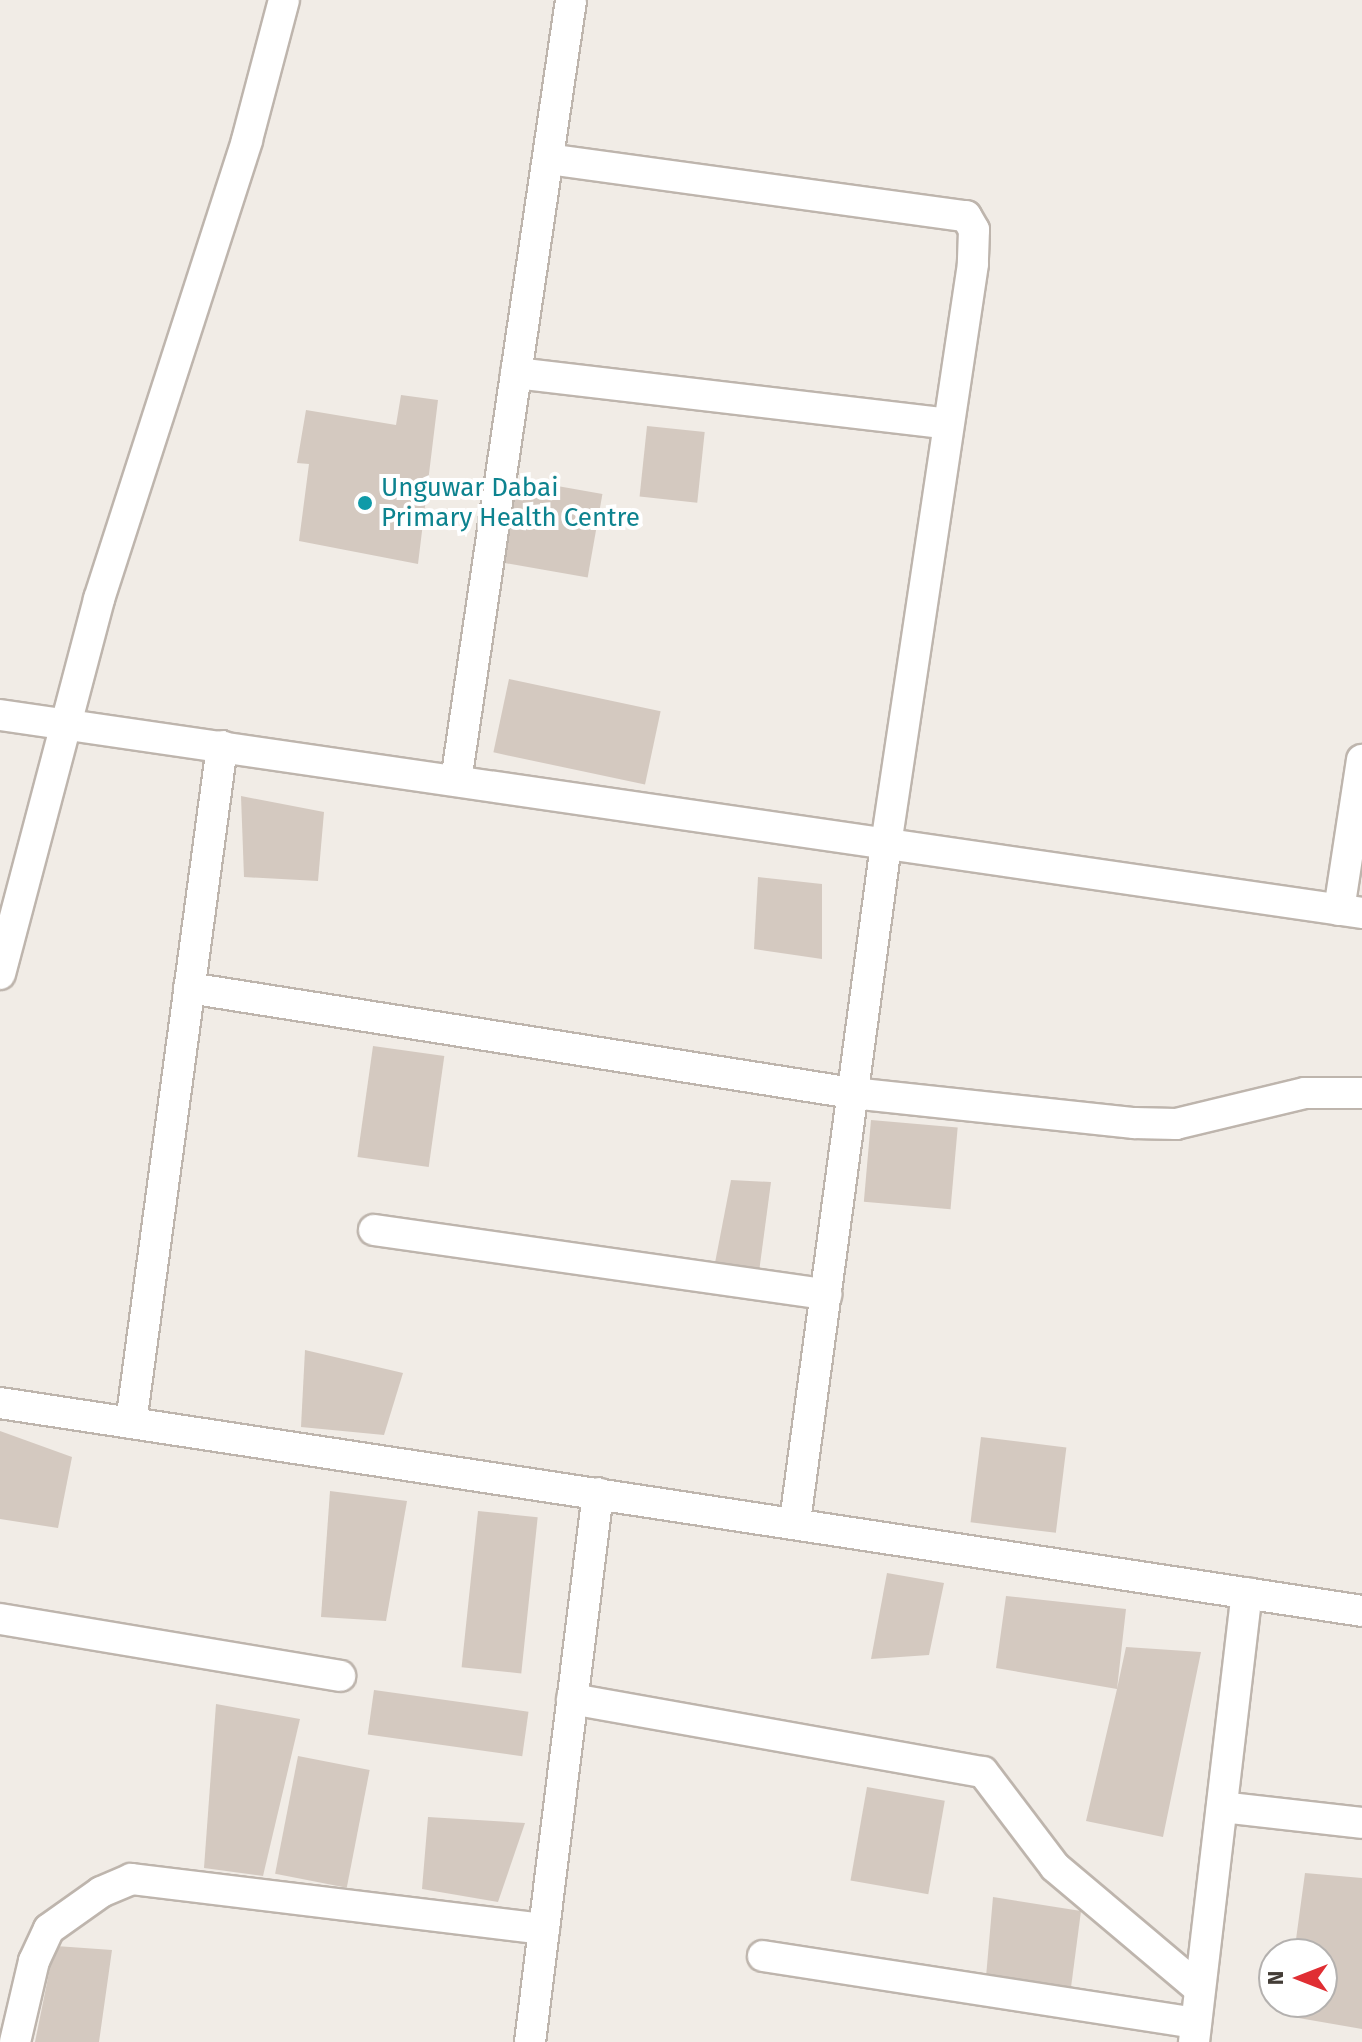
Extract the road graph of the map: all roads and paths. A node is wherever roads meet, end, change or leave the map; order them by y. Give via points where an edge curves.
1 (284, 0) edge
2 (571, 0) edge
3 (548, 159) junction
4 (516, 373) junction
5 (947, 424) junction
6 (0, 715) edge
7 (65, 723) junction
8 (222, 746) junction
9 (1362, 760) edge
10 (456, 781) junction
11 (886, 845) junction
12 (1351, 912) edge
13 (0, 974) edge
14 (189, 988) junction
15 (852, 1093) junction
16 (1362, 1093) edge
17 (374, 1230) dead end
18 (826, 1294) junction
19 (0, 1403) edge
20 (131, 1423) junction
21 (598, 1493) junction
22 (795, 1522) junction
23 (1247, 1593) junction
24 (1362, 1611) edge
25 (0, 1619) edge
26 (340, 1676) dead end
27 (572, 1699) junction
28 (1222, 1807) junction
29 (1362, 1823) edge
30 (544, 1929) junction
31 (763, 1956) dead end
32 (1200, 1989) junction
33 (1195, 2033) edge
34 (15, 2042) edge
35 (530, 2042) edge

1 - 7 street via 247,140 133,489
2 - 3 street
3 - 4 street
3 - 5 street via 966,216 974,230 973,264
4 - 5 street
4 - 10 street
5 - 11 street
6 - 7 street
7 - 8 street
7 - 13 street
8 - 10 street
8 - 14 street
9 - 12 street
10 - 11 street
11 - 12 street
11 - 15 street
14 - 15 street
14 - 20 street
15 - 16 street via 1176,1124 1305,1093
15 - 18 street
17 - 18 street
18 - 22 street
19 - 20 street
20 - 21 street
21 - 22 street
21 - 27 street
22 - 23 street
23 - 24 street
23 - 28 street
25 - 26 street
27 - 30 street
27 - 32 street via 983,1772 1055,1867
28 - 29 street
28 - 32 street
30 - 34 street via 131,1879 101,1892 49,1929 34,1961
30 - 35 street
31 - 33 street
32 - 33 street

